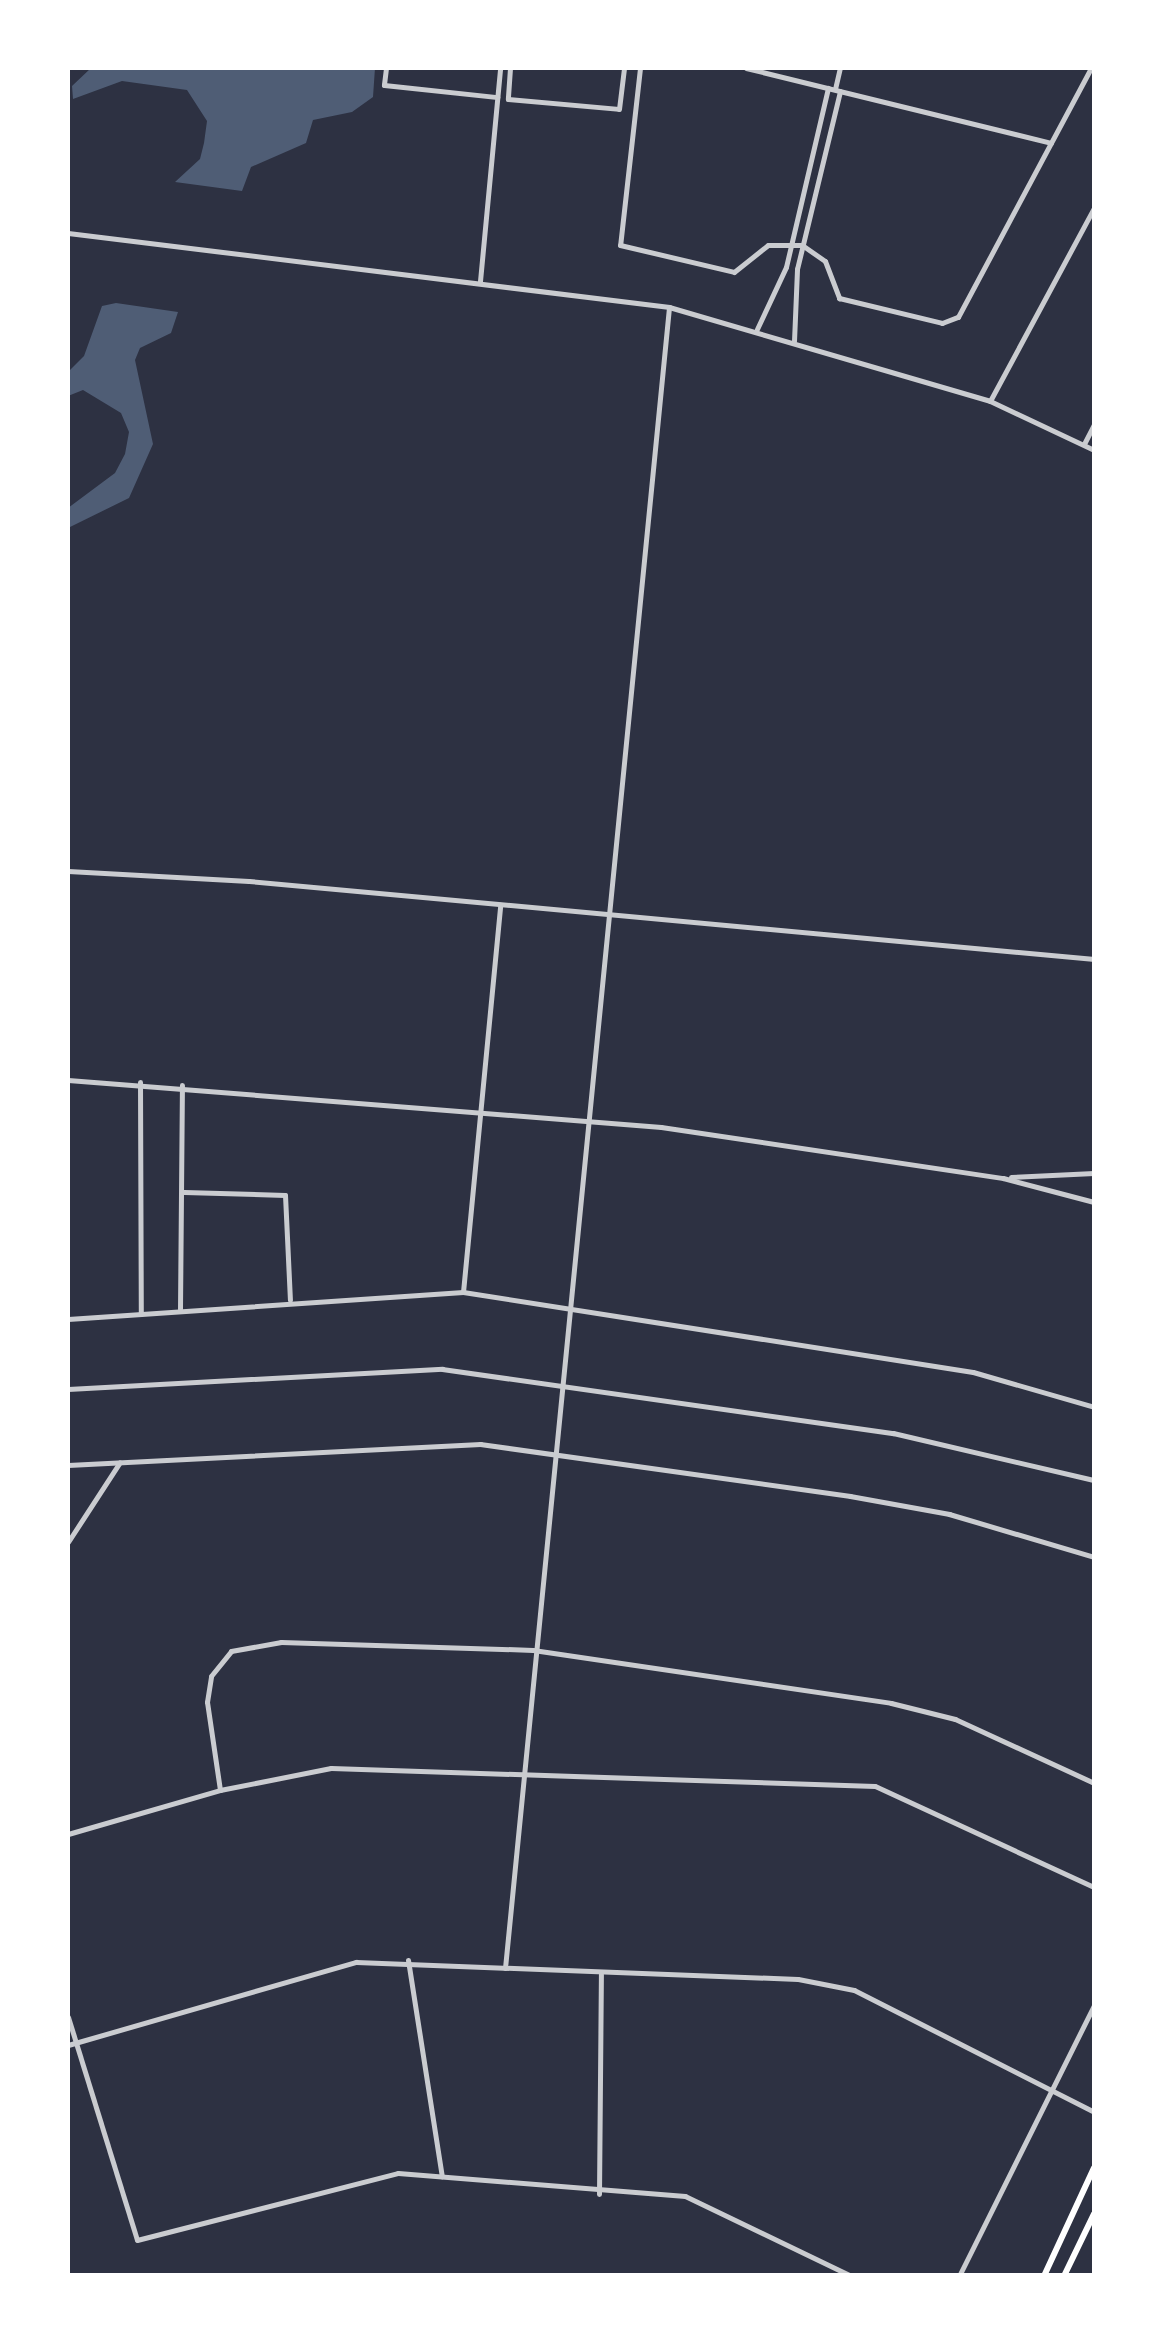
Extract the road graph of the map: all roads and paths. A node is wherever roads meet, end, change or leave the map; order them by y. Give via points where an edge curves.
1 (386, 68) edge
2 (500, 68) edge
3 (510, 68) edge
4 (624, 68) edge
5 (640, 68) edge
6 (746, 68) edge
7 (840, 68) edge
8 (1091, 68) edge
9 (834, 89) junction
10 (497, 98) junction
11 (1051, 143) junction
12 (1094, 208) edge
13 (68, 234) edge
14 (792, 242) junction
15 (802, 245) junction
16 (480, 281) junction
17 (669, 307) junction
18 (757, 330) junction
19 (794, 341) junction
20 (990, 402) junction
21 (1094, 424) edge
22 (1084, 444) junction
23 (1094, 450) edge
24 (68, 871) edge
25 (500, 905) junction
26 (613, 917) junction
27 (1094, 959) edge
28 (68, 1080) edge
29 (140, 1081) junction
30 (182, 1086) junction
31 (478, 1113) junction
32 (589, 1122) junction
33 (1094, 1173) edge
34 (1003, 1178) junction
35 (183, 1192) junction
36 (1094, 1202) edge
37 (463, 1292) junction
38 (290, 1300) junction
39 (570, 1308) junction
40 (180, 1310) junction
41 (142, 1314) junction
42 (68, 1318) edge
43 (566, 1384) junction
44 (68, 1389) edge
45 (1094, 1407) edge
46 (554, 1456) junction
47 (120, 1462) junction
48 (68, 1465) edge
49 (1094, 1480) edge
50 (68, 1542) edge
51 (1094, 1557) edge
52 (533, 1650) junction
53 (521, 1772) junction
54 (1094, 1782) edge
55 (220, 1790) junction
56 (68, 1834) edge
57 (1094, 1887) edge
58 (408, 1960) junction
59 (505, 1968) junction
60 (601, 1974) junction
61 (1094, 2005) edge
62 (68, 2017) edge
63 (71, 2046) edge
64 (1052, 2093) junction
65 (1094, 2112) edge
66 (1094, 2168) edge
67 (442, 2176) junction
68 (599, 2194) junction
69 (1094, 2214) edge
70 (851, 2276) edge
71 (959, 2276) edge
72 (1044, 2276) edge
73 (1064, 2276) edge

1 - 10 street via 384,85
2 - 10 street
3 - 4 street via 508,99 619,110
5 - 14 street via 620,245 734,272 760,248
6 - 9 street
7 - 9 street
8 - 11 street
9 - 11 street
9 - 14 street
9 - 15 street
10 - 16 street
11 - 15 street via 951,323 840,298 825,261
12 - 20 street
13 - 16 street
14 - 15 street
14 - 18 street
15 - 19 street
16 - 17 street
17 - 18 street
17 - 26 street
18 - 19 street
19 - 20 street
20 - 22 street
21 - 22 street
22 - 23 street
24 - 25 street
25 - 26 street
25 - 31 street
26 - 27 street
26 - 32 street
28 - 29 street
29 - 30 street
29 - 41 street
30 - 31 street
30 - 35 street
31 - 32 street
31 - 37 street
32 - 34 street
32 - 39 street
33 - 34 street
34 - 36 street
35 - 38 street via 285,1194
35 - 40 street
37 - 38 street
37 - 39 street
38 - 40 street
39 - 43 street
39 - 45 street via 972,1372
40 - 41 street
41 - 42 street
43 - 44 street via 442,1369
43 - 46 street
43 - 49 street via 892,1433
46 - 47 street via 432,1442
46 - 51 street via 949,1514
46 - 52 street
47 - 48 street
47 - 50 street
52 - 53 street
52 - 54 street via 891,1703 954,1719
52 - 55 street via 281,1642 231,1651 211,1676 207,1702
53 - 55 street via 332,1768
53 - 57 street via 875,1786
53 - 59 street
55 - 56 street
58 - 59 street
58 - 63 street via 356,1962
58 - 67 street
59 - 60 street
60 - 64 street via 827,1982
60 - 68 street
61 - 64 street
62 - 63 street
63 - 67 street via 137,2240 398,2173
64 - 65 street
64 - 71 street
66 - 72 main road
67 - 68 street
68 - 70 street via 685,2196
69 - 73 main road

